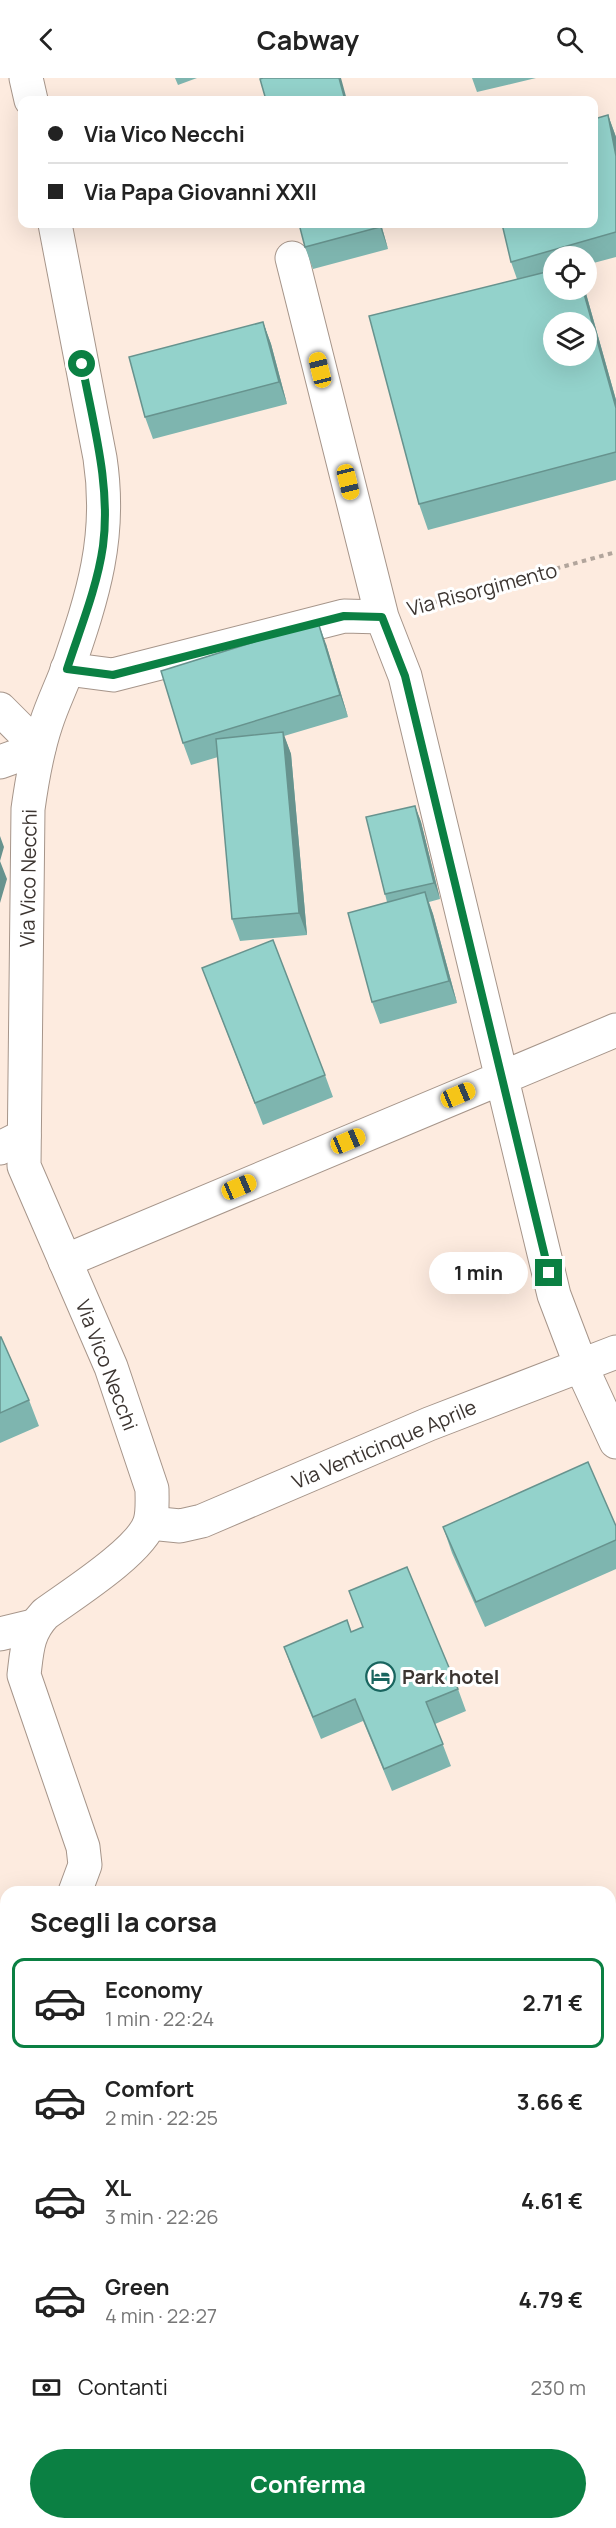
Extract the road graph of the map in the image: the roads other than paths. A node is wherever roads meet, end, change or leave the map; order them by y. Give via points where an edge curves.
1 (26, 78) edge
2 (30, 96) edge
3 (55, 228) edge
4 (292, 258) dead end
5 (382, 617) junction
6 (67, 669) junction
7 (0, 710) edge
8 (39, 748) junction
9 (0, 762) edge
10 (616, 1030) edge
11 (501, 1077) junction
12 (12, 1142) edge
13 (65, 1261) junction
14 (616, 1352) edge
15 (581, 1366) junction
16 (616, 1442) edge
17 (150, 1523) junction
18 (33, 1626) junction
19 (0, 1634) edge
20 (77, 1886) edge

1 - 2 street
3 - 6 street, Via Vico Necchi via 104,484 103,546
4 - 5 street
5 - 6 street, Via Risorgimento via 344,616 113,675
5 - 11 street via 405,676
6 - 8 street, Via Vico Necchi
7 - 8 street
8 - 9 street
8 - 12 street, Via Vico Necchi via 28,809
10 - 11 street
11 - 13 street
11 - 15 street via 554,1295
12 - 13 street, Via Vico Necchi
13 - 17 street, Via Vico Necchi via 111,1367 148,1478 152,1497
14 - 15 street, Via Venticinque Aprile
15 - 16 street
15 - 17 street, Via Venticinque Aprile via 429,1424 202,1521 180,1526
17 - 18 street via 128,1552
18 - 19 street
18 - 20 street via 24,1675 83,1847 85,1865

